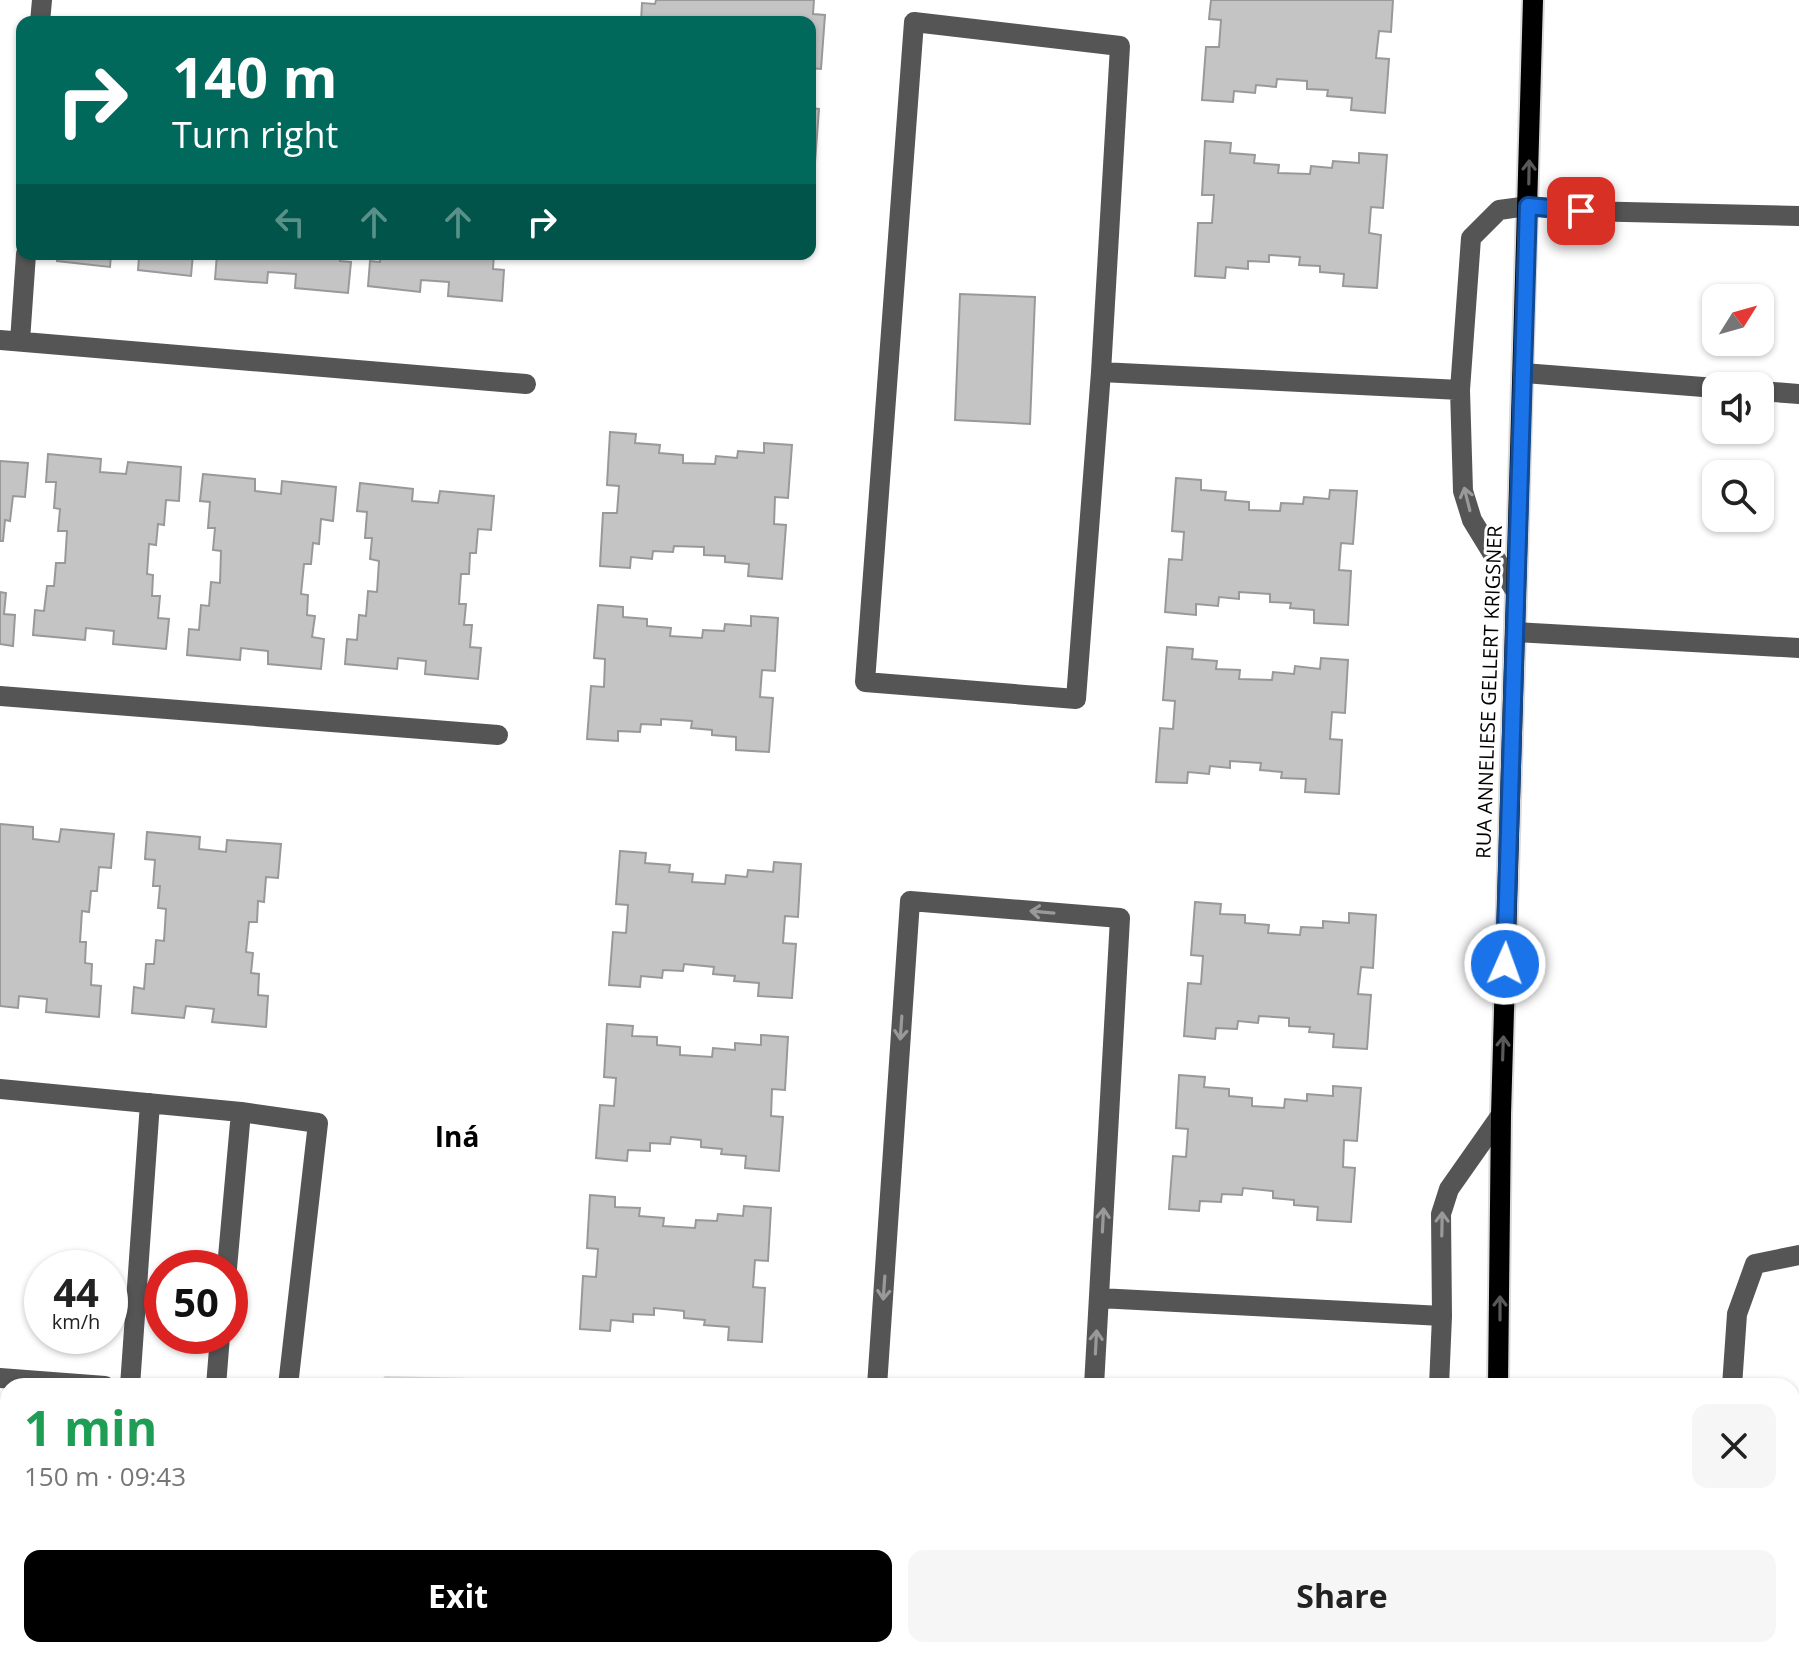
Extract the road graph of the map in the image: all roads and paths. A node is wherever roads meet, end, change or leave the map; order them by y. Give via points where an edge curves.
1 (1533, 0) edge
2 (1528, 206) junction
3 (1799, 216) edge
4 (25, 260) edge
5 (10, 340) edge
6 (1101, 372) junction
7 (1523, 373) junction
8 (526, 384) dead end
9 (1702, 387) edge
10 (1460, 390) junction
11 (1774, 392) edge
12 (1799, 394) edge
13 (1516, 592) junction
14 (1515, 632) junction
15 (1799, 648) edge
16 (0, 696) edge
17 (498, 735) dead end
18 (0, 1089) edge
19 (150, 1103) junction
20 (241, 1112) junction
21 (1501, 1115) junction
22 (229, 1250) edge
23 (1799, 1255) edge
24 (1099, 1298) junction
25 (1442, 1316) junction
26 (219, 1354) edge
27 (131, 1378) edge
28 (217, 1378) edge
29 (289, 1378) edge
30 (878, 1378) edge
31 (1094, 1378) edge
32 (1439, 1378) edge
33 (1498, 1378) edge
34 (1733, 1378) edge

2 -> 1 main road, RUA ANNELIESE GELLERT KRIGSNER
2 - 3 street
2 - 7 main road, RUA ANNELIESE GELLERT KRIGSNER
2 - 10 street via 1499,210 1471,238
4 - 5 street
5 - 8 street
6 - 6 street via 1076,699 865,682 914,22 1120,46
6 - 10 street
7 - 9 street
7 - 13 main road, RUA ANNELIESE GELLERT KRIGSNER
13 -> 10 street via 1472,520 1463,491
11 - 12 street
13 - 14 main road, RUA ANNELIESE GELLERT KRIGSNER
14 - 15 street
21 -> 14 main road, RUA ANNELIESE GELLERT KRIGSNER
16 - 17 street
18 - 19 street
19 - 20 street
19 - 27 street
20 - 22 street
20 - 29 street via 318,1123
25 -> 21 street via 1441,1214 1449,1189
33 -> 21 main road, RUA ANNELIESE GELLERT KRIGSNER
23 - 34 street via 1755,1264 1737,1314
24 - 25 street
24 -> 30 street via 1120,918 910,901
31 -> 24 street
25 - 32 street
26 - 28 street

